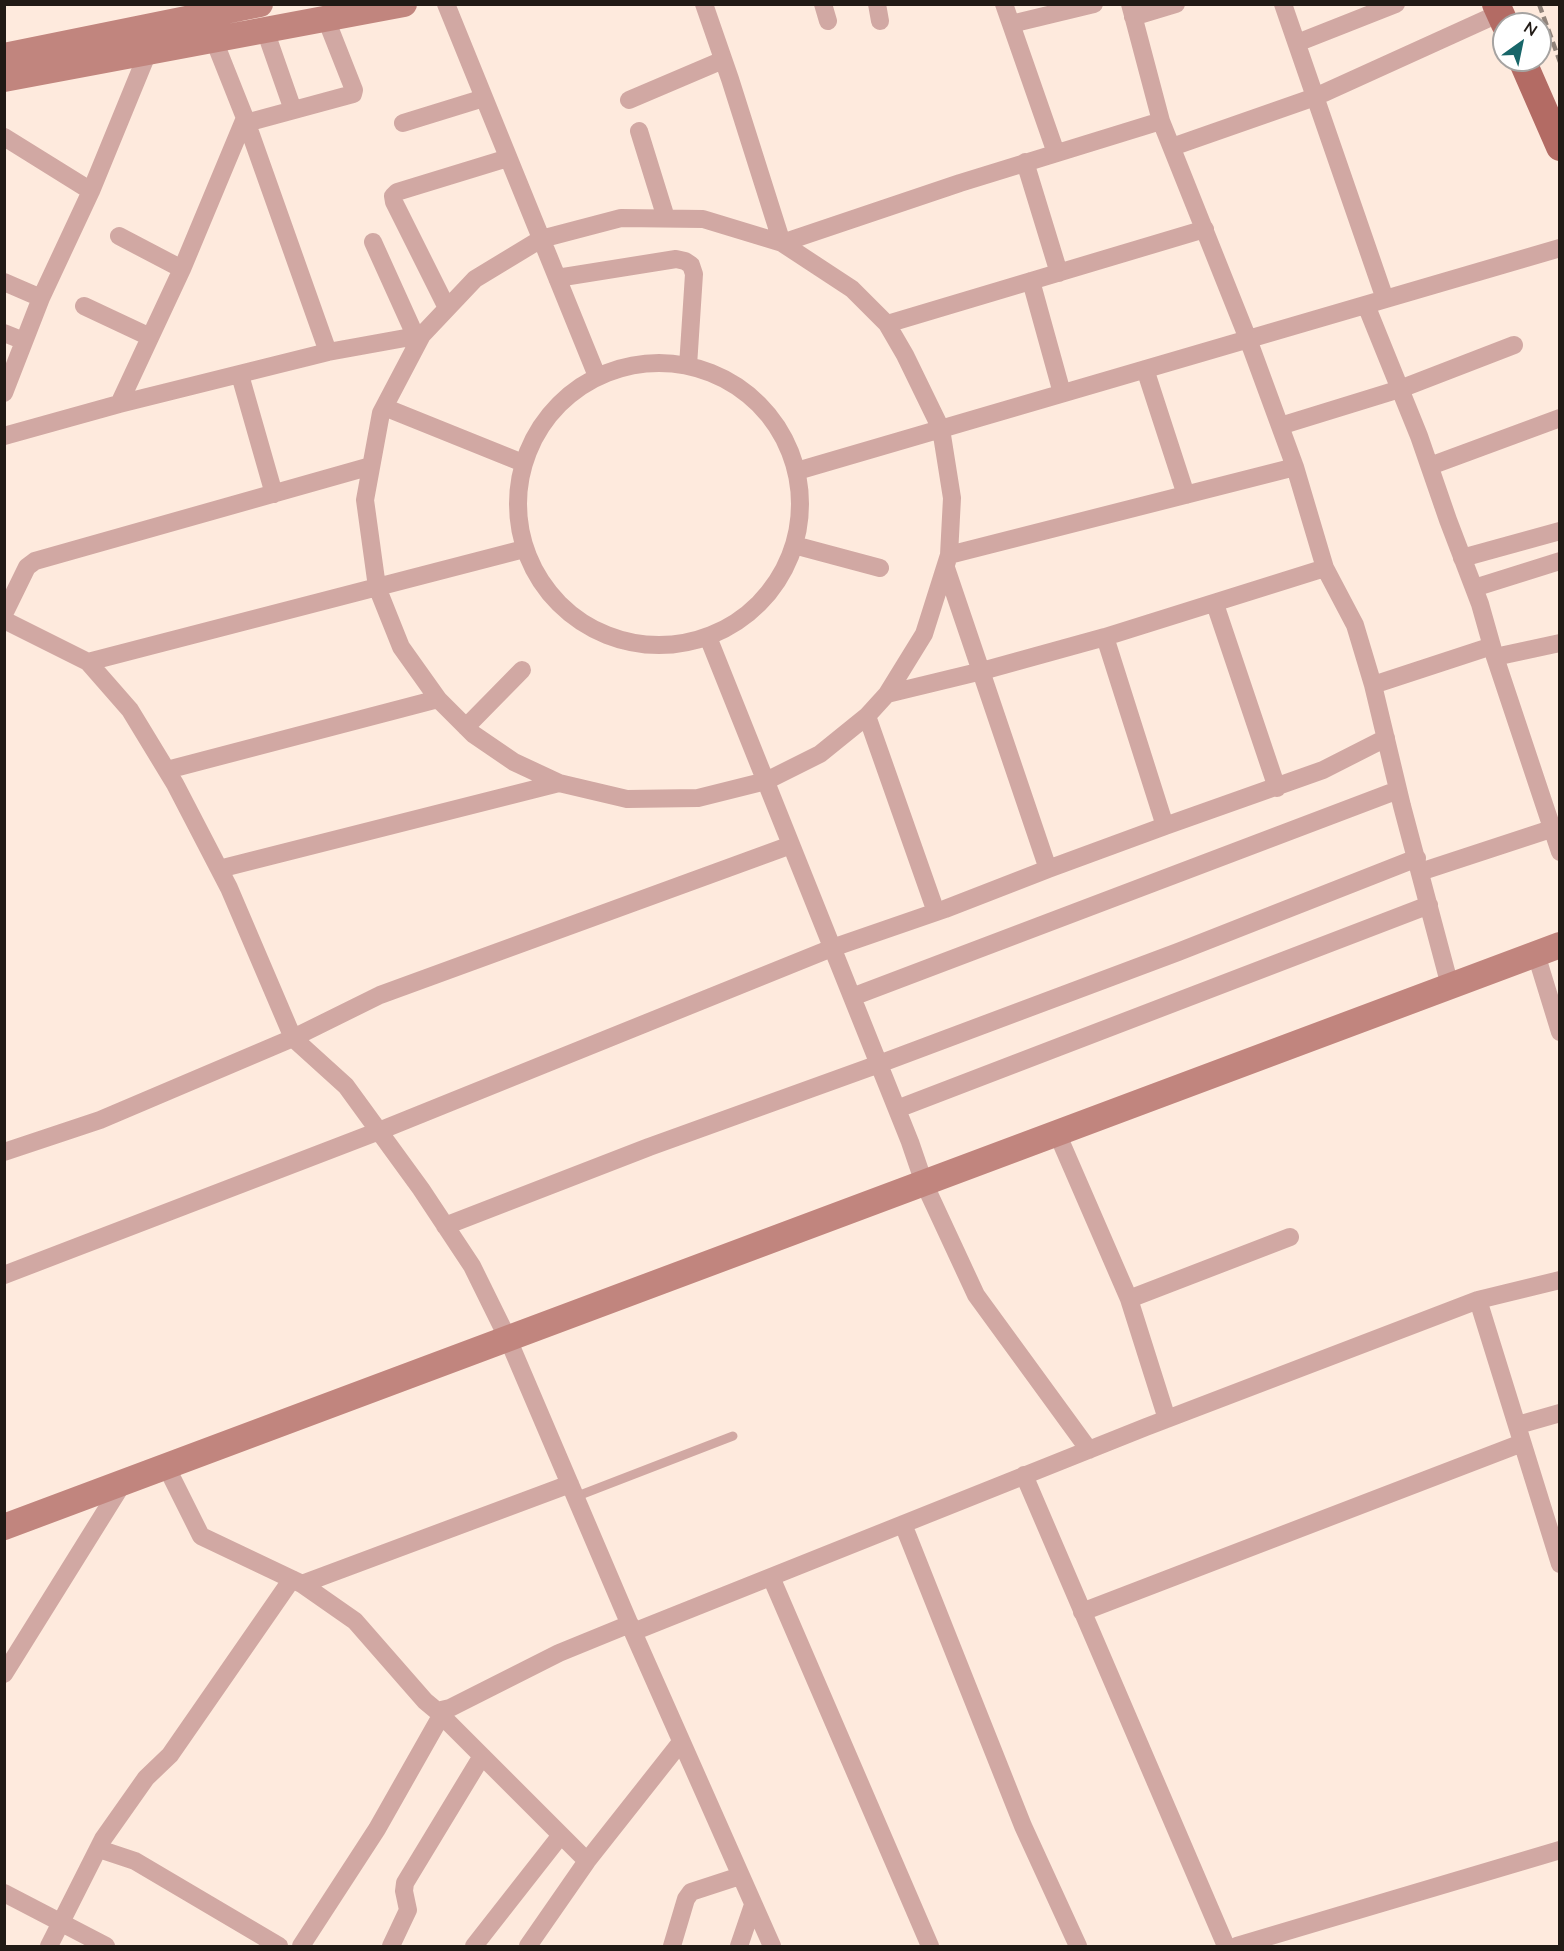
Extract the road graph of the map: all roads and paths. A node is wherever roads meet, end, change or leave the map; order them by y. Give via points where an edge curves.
1 (260, 4) edge
2 (404, 4) edge
3 (446, 4) edge
4 (704, 4) edge
5 (1004, 4) edge
6 (1094, 4) edge
7 (1176, 4) edge
8 (1283, 4) edge
9 (1396, 4) edge
10 (1131, 11) edge
11 (174, 14) edge
12 (204, 16) junction
13 (1492, 18) edge
14 (326, 19) junction
15 (1011, 24) junction
16 (265, 30) junction
17 (214, 40) junction
18 (1297, 43) junction
19 (148, 52) junction
20 (4, 56) edge
21 (723, 60) junction
22 (1527, 72) edge
23 (4, 79) edge
24 (1315, 97) junction
25 (484, 98) junction
26 (629, 100) dead end
27 (293, 110) junction
28 (246, 121) junction
29 (1161, 121) junction
30 (403, 123) dead end
31 (639, 130) dead end
32 (4, 137) edge
33 (1172, 147) junction
34 (1560, 147) edge
35 (1056, 153) junction
36 (508, 158) junction
37 (1025, 162) junction
38 (91, 191) junction
39 (666, 218) junction
40 (1206, 229) junction
41 (119, 236) dead end
42 (542, 239) junction
43 (372, 242) dead end
44 (782, 243) junction
45 (1560, 248) edge
46 (182, 268) junction
47 (1059, 273) junction
48 (557, 278) junction
49 (1031, 281) junction
50 (4, 282) edge
51 (41, 298) junction
52 (1384, 299) junction
53 (1366, 304) junction
54 (84, 306) dead end
55 (447, 308) junction
56 (887, 324) junction
57 (4, 333) edge
58 (418, 335) junction
59 (150, 337) junction
60 (1248, 339) junction
61 (24, 341) junction
62 (1514, 345) dead end
63 (328, 352) junction
64 (688, 366) junction
65 (1145, 369) junction
66 (240, 375) junction
67 (597, 376) junction
68 (1400, 389) junction
69 (4, 393) edge
70 (1062, 393) junction
71 (119, 404) junction
72 (384, 407) junction
73 (1560, 418) edge
74 (1280, 426) junction
75 (941, 429) junction
76 (4, 436) edge
77 (523, 463) junction
78 (371, 466) junction
79 (1430, 466) junction
80 (1295, 467) junction
81 (797, 471) junction
82 (274, 494) junction
83 (1186, 495) junction
84 (1560, 531) edge
85 (794, 545) junction
86 (524, 549) junction
87 (1462, 558) junction
88 (948, 561) junction
89 (1560, 561) edge
90 (880, 568) dead end
91 (1325, 568) junction
92 (377, 587) junction
93 (1474, 588) junction
94 (1215, 604) junction
95 (4, 614) edge
96 (4, 620) edge
97 (708, 637) junction
98 (1105, 637) junction
99 (1560, 643) edge
100 (1494, 652) junction
101 (88, 662) junction
102 (522, 670) dead end
103 (982, 671) junction
104 (1373, 685) junction
105 (887, 694) junction
106 (438, 699) junction
107 (867, 716) junction
108 (466, 727) junction
109 (1386, 738) junction
110 (167, 770) junction
111 (766, 781) junction
112 (559, 783) junction
113 (1277, 788) junction
114 (1398, 790) junction
115 (1166, 826) junction
116 (1556, 841) edge
117 (792, 845) junction
118 (1418, 865) junction
119 (1048, 868) junction
120 (219, 869) junction
121 (1429, 905) junction
122 (936, 912) junction
123 (1560, 945) edge
124 (832, 948) junction
125 (1536, 954) junction
126 (1450, 986) junction
127 (852, 997) junction
128 (1560, 1032) edge
129 (293, 1038) junction
130 (879, 1064) junction
131 (897, 1109) junction
132 (379, 1131) junction
133 (1057, 1133) junction
134 (4, 1152) edge
135 (924, 1183) junction
136 (445, 1226) junction
137 (1290, 1238) dead end
138 (4, 1275) edge
139 (1560, 1280) edge
140 (1129, 1299) junction
141 (1478, 1300) junction
142 (508, 1339) junction
143 (1560, 1413) edge
144 (1167, 1419) junction
145 (1518, 1425) junction
146 (733, 1436) dead end
147 (1522, 1443) junction
148 (1089, 1450) junction
149 (166, 1467) junction
150 (1024, 1475) junction
151 (123, 1483) junction
152 (573, 1491) junction
153 (1552, 1512) edge
154 (903, 1524) junction
155 (4, 1527) edge
156 (1560, 1564) edge
157 (771, 1577) junction
158 (297, 1581) junction
159 (1082, 1612) junction
160 (632, 1628) junction
161 (4, 1674) edge
162 (439, 1714) junction
163 (681, 1742) junction
164 (482, 1756) junction
165 (561, 1835) junction
166 (99, 1849) junction
167 (1560, 1850) edge
168 (587, 1861) junction
169 (740, 1876) junction
170 (4, 1893) edge
171 (753, 1905) junction
172 (62, 1923) junction
173 (49, 1947) edge
174 (106, 1947) edge
175 (279, 1947) edge
176 (301, 1947) edge
177 (391, 1947) edge
178 (474, 1947) edge
179 (528, 1947) edge
180 (672, 1947) edge
181 (739, 1947) edge
182 (772, 1947) edge
183 (930, 1947) edge
184 (1078, 1947) edge
185 (1226, 1947) edge
186 (1238, 1947) edge

1 - 12 main road
2 - 14 main road
3 - 25 street
4 - 21 street
5 - 15 street
6 - 15 street
7 - 10 street
8 - 18 street
9 - 18 street
10 - 29 street
11 - 12 main road
11 - 20 main road
12 - 17 street
13 - 24 street
14 - 16 main road
14 - 27 street via 354,92
15 - 35 street
16 - 17 main road
16 - 27 street
17 - 19 main road
17 - 28 street
18 - 24 street
19 - 23 main road
19 - 38 street
21 - 26 street
21 - 44 street
22 - 34 main road
24 - 33 street
24 - 52 street
25 - 30 street
25 - 36 street
27 - 28 street
28 - 46 street
28 - 63 street
29 - 33 street
29 - 35 street
31 - 39 street
32 - 38 street
33 - 40 street
35 - 37 street
36 - 42 street
36 - 55 street via 393,196
37 - 44 street
37 - 47 street
38 - 51 street
39 - 42 street via 621,218
39 - 44 street via 703,219
40 - 47 street
40 - 60 street
41 - 46 street
42 - 48 street
42 - 55 street via 475,279
43 - 58 street
44 - 56 street via 852,289
45 - 52 street
46 - 59 street
47 - 49 street
48 - 64 street via 676,259 691,265 694,274
48 - 67 street
49 - 56 street
49 - 70 street
50 - 51 street
51 - 61 street
52 - 53 street
53 - 60 street
53 - 68 street
54 - 59 street
55 - 58 street
56 - 75 street
57 - 61 street
58 - 63 street
58 - 72 street
59 - 71 street
60 - 65 street
60 - 74 street
61 - 69 street
62 - 68 street
63 - 66 street
64 - 67 street via 637,364
64 - 81 street via 719,376 754,399 781,432
65 - 70 street
65 - 83 street
66 - 71 street
66 - 82 street
67 - 77 street via 563,399 537,430
68 - 74 street
68 - 79 street
70 - 75 street
71 - 76 street
72 - 77 street
72 - 78 street
73 - 79 street
74 - 80 street
75 - 81 street
75 - 88 street via 952,498
77 - 86 street via 517,509
78 - 82 street
78 - 92 street via 365,500
79 - 87 street
80 - 83 street
80 - 91 street
81 - 85 street via 801,512
82 - 95 street via 35,561 27,567
83 - 88 street
84 - 87 street
85 - 90 street
85 - 97 street via 773,588 744,617
86 - 92 street
86 - 97 street via 545,589 578,620 619,640 664,645
87 - 93 street
88 - 103 street
88 - 105 street via 924,634
89 - 93 street
91 - 94 street
91 - 104 street via 1355,625
92 - 101 street
92 - 106 street via 401,646
93 - 100 street
94 - 98 street
94 - 113 street
96 - 101 street
97 - 111 street
98 - 103 street
98 - 115 street
99 - 100 street
100 - 104 street
100 - 116 street
101 - 110 street via 130,710
102 - 108 street
103 - 105 street
103 - 119 street
104 - 109 street
105 - 107 street
106 - 108 street
106 - 110 street
107 - 111 street via 820,754
107 - 122 street
108 - 112 street via 514,762
109 - 113 street
109 - 114 street
110 - 120 street
111 - 112 street via 698,798 651,799 627,799
111 - 117 street
112 - 120 street
113 - 115 street
114 - 118 street
114 - 127 street
115 - 119 street
116 - 118 street
117 - 124 street
117 - 129 street via 380,995
118 - 121 street
118 - 130 street
119 - 122 street
120 - 129 street
121 - 126 street
121 - 131 street
122 - 124 street
123 - 125 main road
124 - 127 street
124 - 132 street
125 - 126 main road
125 - 128 street
126 - 133 main road
127 - 130 street
129 - 132 street via 346,1086
129 - 134 street via 100,1120
130 - 131 street
130 - 136 street
131 - 135 street
132 - 136 street
132 - 138 street
133 - 135 main road
133 - 140 street
135 - 142 main road
135 - 148 street via 976,1295
136 - 142 street via 472,1266
137 - 140 street
139 - 141 street
140 - 144 street
141 - 144 street
141 - 145 street
142 - 149 main road
142 - 152 street
143 - 145 street
144 - 148 street
145 - 147 street
146 - 152 lane
147 - 153 street
147 - 159 street
148 - 150 street
149 - 151 main road
149 - 158 street via 201,1536
150 - 154 street
150 - 159 street
151 - 155 main road
151 - 161 street
152 - 158 street
152 - 160 street
153 - 156 street
154 - 157 street
154 - 184 street via 1023,1826
157 - 160 street
157 - 183 street
158 - 162 street via 355,1621
158 - 166 street via 170,1755 146,1778
159 - 185 street
160 - 162 street via 559,1653
160 - 163 street
162 - 164 street
162 - 176 street via 377,1829
163 - 168 street
163 - 169 street
164 - 165 street
164 - 177 street via 405,1883 408,1910
165 - 168 street
165 - 178 street
166 - 172 street
166 - 175 street via 135,1861
167 - 186 street
168 - 179 street
169 - 171 street
169 - 180 street via 691,1892
170 - 172 street
171 - 181 street
171 - 182 street
172 - 173 street
172 - 174 street

